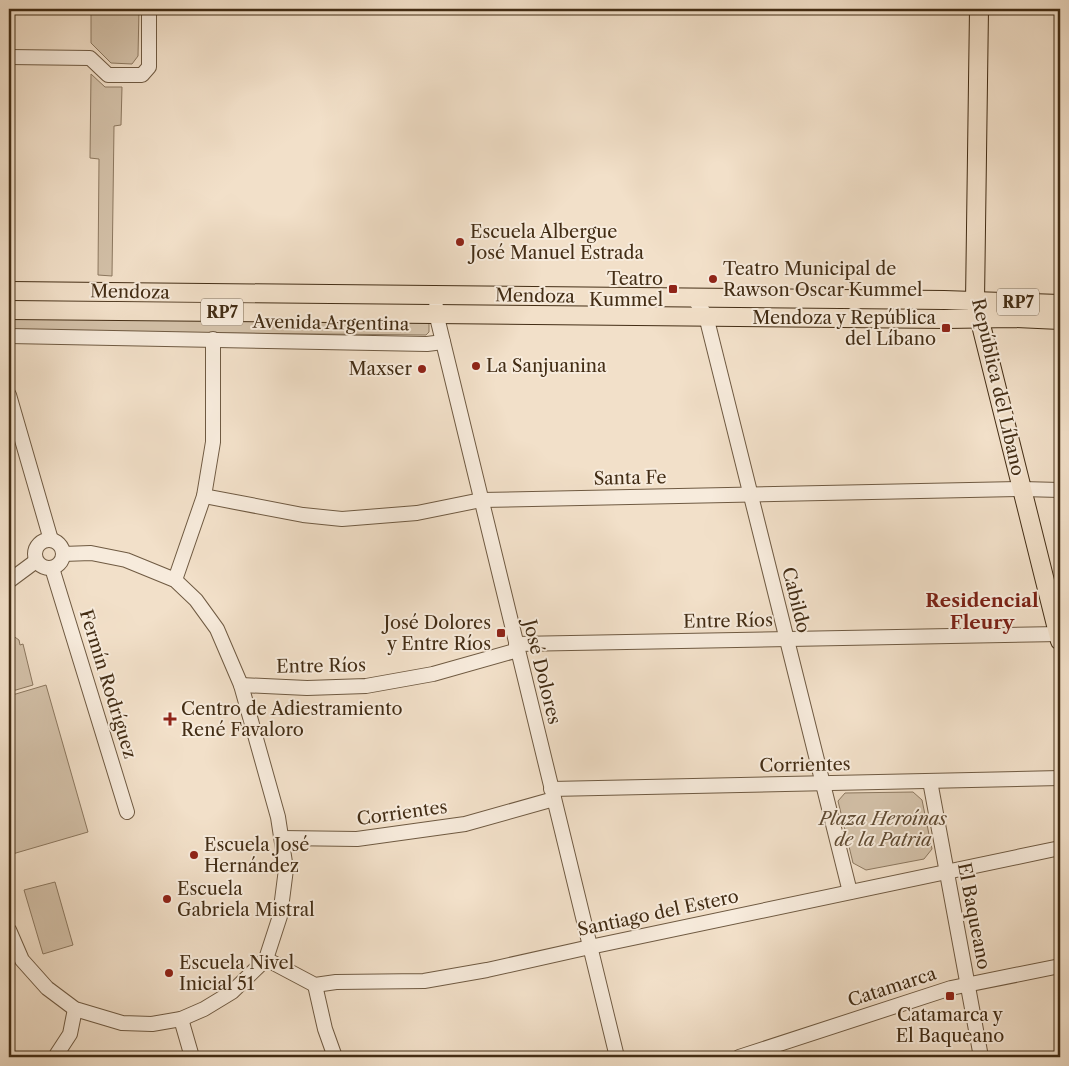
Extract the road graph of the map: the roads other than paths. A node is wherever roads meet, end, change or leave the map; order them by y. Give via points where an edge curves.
1 (149, 9) edge
2 (979, 9) edge
3 (9, 57) edge
4 (9, 291) edge
5 (436, 295) junction
6 (694, 298) junction
7 (729, 298) junction
8 (975, 301) junction
9 (1060, 304) edge
10 (9, 310) edge
11 (436, 314) junction
12 (706, 316) junction
13 (979, 318) junction
14 (1060, 320) edge
15 (9, 336) edge
16 (213, 339) junction
17 (443, 342) junction
18 (9, 395) edge
19 (9, 429) edge
20 (1022, 489) junction
21 (1060, 490) edge
22 (750, 494) junction
23 (204, 496) junction
24 (481, 500) junction
25 (46, 541) junction
26 (63, 554) junction
27 (36, 561) junction
28 (52, 568) junction
29 (175, 580) junction
30 (9, 581) edge
31 (1060, 636) edge
32 (786, 639) junction
33 (517, 647) junction
34 (241, 684) junction
35 (1060, 778) edge
36 (930, 781) junction
37 (822, 783) junction
38 (553, 794) junction
39 (127, 812) dead end
40 (282, 838) junction
41 (1060, 848) edge
42 (947, 872) junction
43 (850, 892) junction
44 (9, 930) edge
45 (590, 946) junction
46 (266, 958) junction
47 (1060, 966) edge
48 (315, 985) junction
49 (968, 985) junction
50 (75, 1009) junction
51 (181, 1019) junction
52 (55, 1057) edge
53 (192, 1057) edge
54 (335, 1057) edge
55 (617, 1057) edge
56 (739, 1057) edge
57 (981, 1057) edge

1 - 3 street via 149,67 142,75 108,75 90,58
2 - 8 main road, República del Líbano
4 - 5 main road, Mendoza / RP7
5 - 6 main road, Mendoza / RP7
5 - 11 street, José Dolores
6 - 7 main road, Mendoza / RP7
6 - 12 street, Cabildo
7 - 8 main road, Mendoza / RP7
7 - 12 street
8 - 9 main road, Mendoza / RP7
8 - 13 main road, República del Líbano
10 - 11 main road, Mendoza / RP7
11 - 12 main road, Mendoza / RP7
11 - 17 street, José Dolores
12 - 13 main road, Mendoza / RP7
12 - 22 street, Cabildo
13 - 14 main road, Mendoza / RP7
13 - 20 main road, República del Líbano
15 - 16 street, Avenida Argentina
16 - 17 street, Avenida Argentina
16 - 23 street via 213,442
17 - 24 street, José Dolores
18 - 25 street
19 - 25 street
20 - 21 street, Santa Fe
20 - 22 street, Santa Fe
20 - 31 main road, República del Líbano
22 - 24 street, Santa Fe
22 - 32 street, Cabildo
23 - 24 street, Santa Fe via 342,519 417,513
23 - 29 street
24 - 33 street, José Dolores
25 - 26 street via 60,545
25 - 27 street via 36,547
26 - 28 street via 60,563
26 - 29 street via 91,553 126,560
27 - 28 street via 43,567
27 - 30 street
28 - 39 street, Fermín Rodríguez
29 - 34 street via 196,600 217,630
31 - 32 street, Entre Ríos
32 - 33 street, Entre Ríos
32 - 37 street, Cabildo
33 - 34 street, Entre Ríos via 433,674 366,686 308,688
33 - 38 street, José Dolores
34 - 40 street
35 - 36 street, Corrientes
36 - 37 street, Corrientes
36 - 42 street, El Baqueano
37 - 38 street, Corrientes
37 - 43 street, Cabildo
38 - 40 street, Corrientes via 465,824 357,839
38 - 45 street, José Dolores
40 - 46 street via 286,869 280,916
41 - 42 street, Santiago del Estero
42 - 43 street, Santiago del Estero
42 - 49 street, El Baqueano
43 - 45 street, Santiago del Estero
44 - 50 street via 22,960 48,988
45 - 48 street, Santiago del Estero via 424,981
45 - 55 street, José Dolores
46 - 48 street
46 - 51 street via 232,992
47 - 49 street, Catamarca
48 - 54 street
49 - 56 street, Catamarca
49 - 57 street, El Baqueano
50 - 51 street via 122,1023 152,1024
50 - 52 street via 70,1034
51 - 53 street

